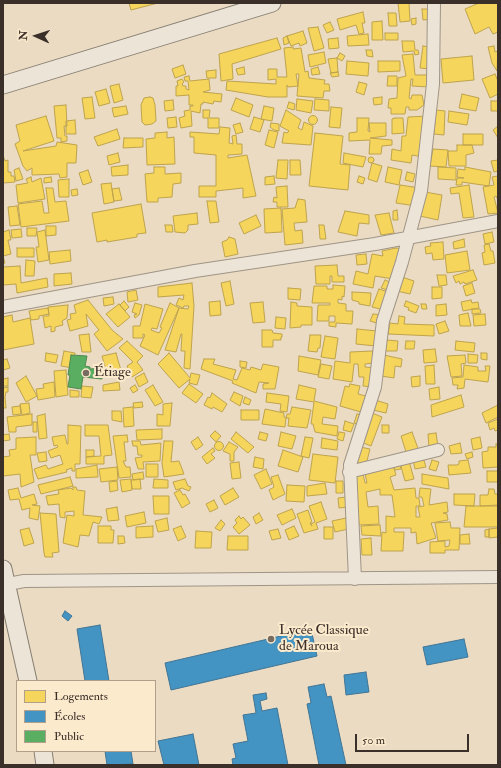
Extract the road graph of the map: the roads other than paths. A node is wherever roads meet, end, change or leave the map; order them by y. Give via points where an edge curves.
1 (272, 3) edge
2 (434, 3) edge
3 (234, 8) edge
4 (3, 85) edge
5 (498, 221) edge
6 (409, 238) junction
7 (3, 307) edge
8 (438, 450) dead end
9 (349, 472) junction
10 (498, 577) edge
11 (4, 579) edge
12 (355, 579) junction
13 (28, 680) edge
14 (43, 752) edge
15 (45, 765) edge

1 - 3 main road
2 - 6 street via 432,93 421,191
3 - 4 main road
5 - 6 street
6 - 7 street via 195,271
6 - 9 street via 383,321 376,386
8 - 9 street
9 - 12 street
10 - 12 street
11 - 12 street
11 - 13 main road
14 - 15 main road

